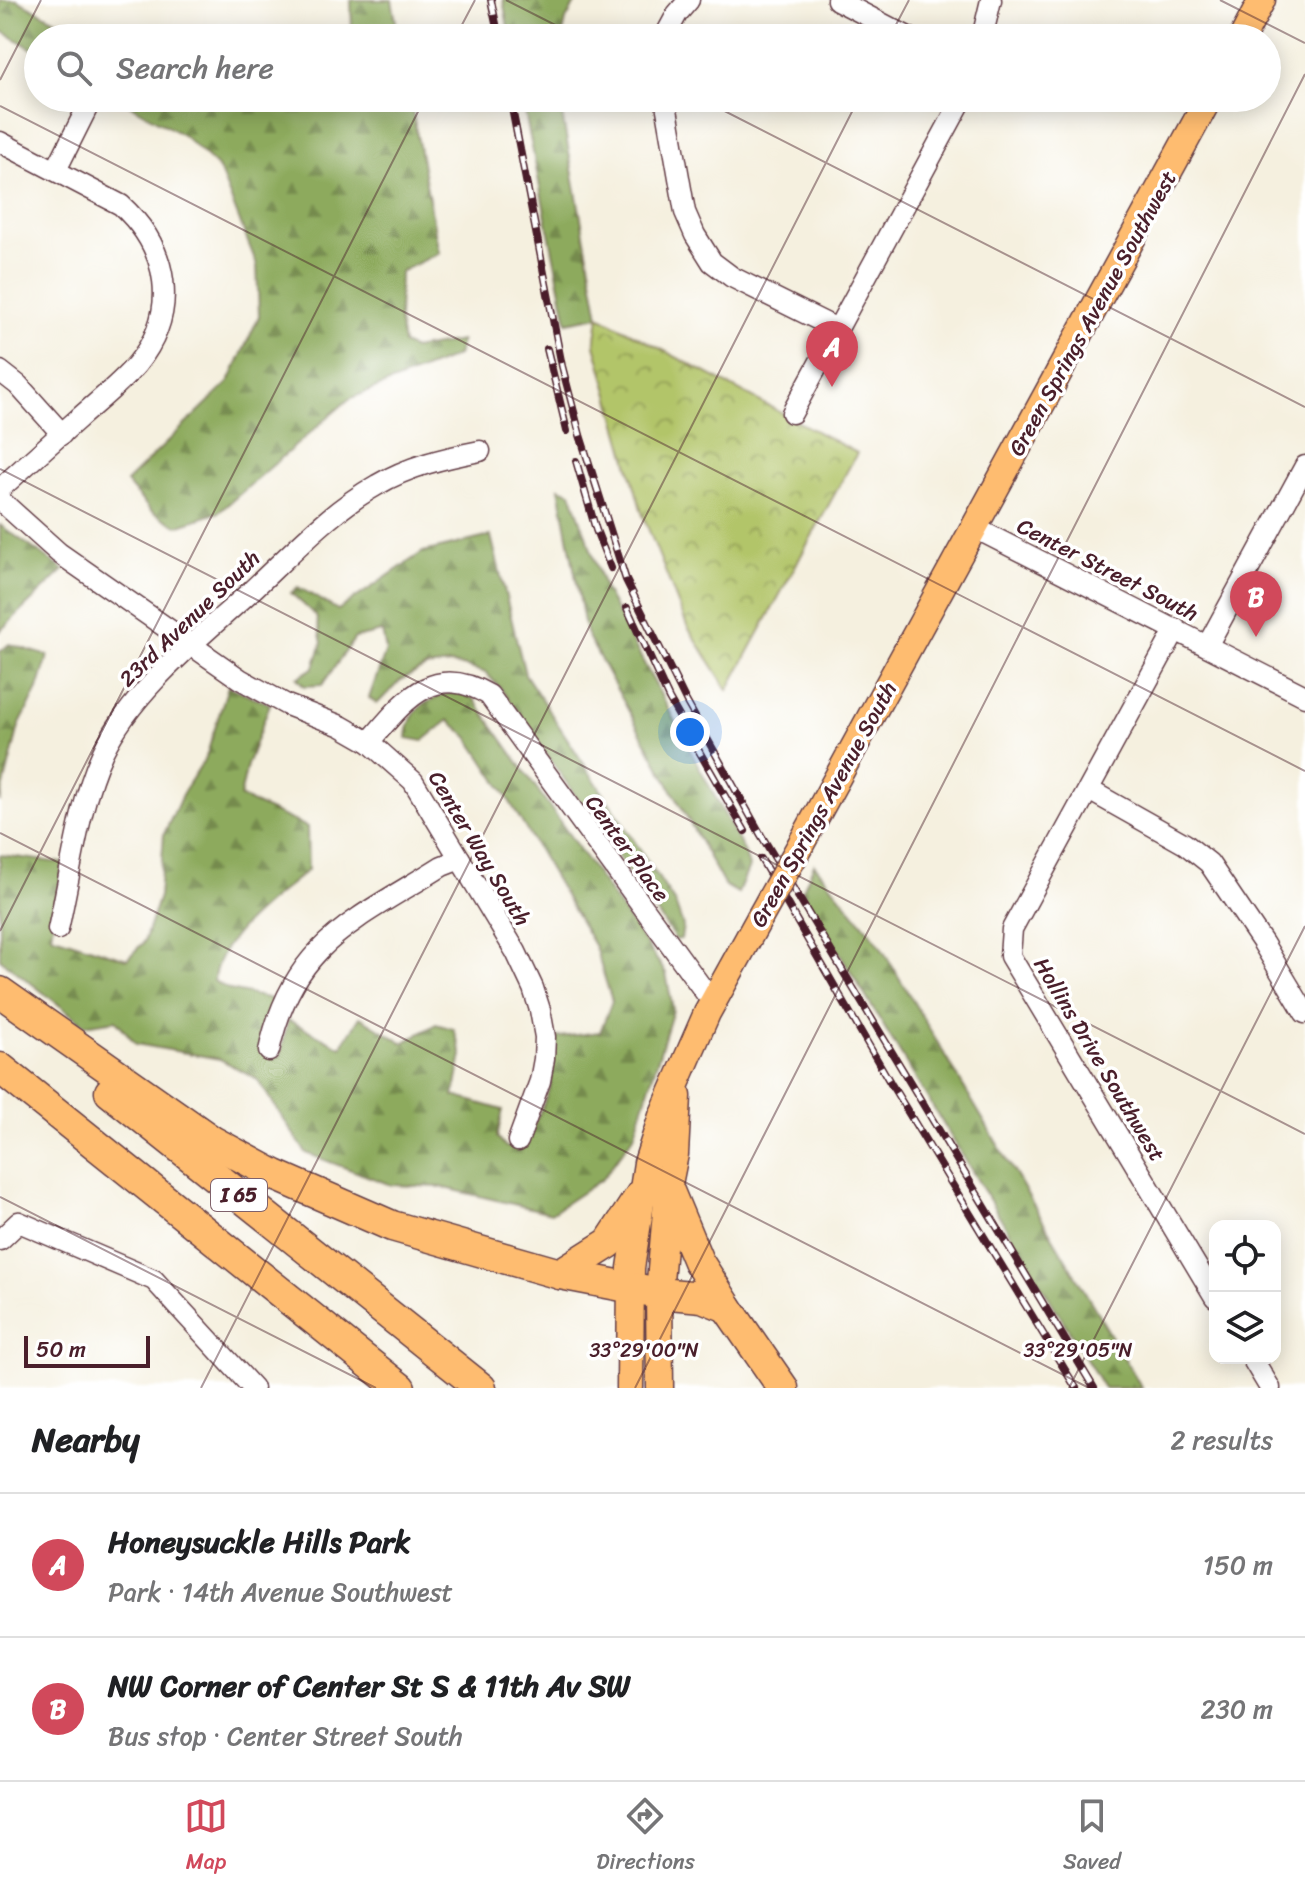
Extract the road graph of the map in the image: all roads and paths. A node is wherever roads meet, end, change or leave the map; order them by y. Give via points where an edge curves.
1 (689, 0) edge
2 (837, 0) edge
3 (991, 0) edge
4 (1262, 0) edge
5 (672, 24) edge
6 (883, 24) edge
7 (985, 24) edge
8 (1249, 24) edge
9 (85, 112) edge
10 (667, 112) edge
11 (955, 112) edge
12 (1201, 112) edge
13 (0, 142) edge
14 (56, 170) junction
15 (837, 329) junction
16 (0, 371) edge
17 (792, 413) dead end
18 (62, 434) junction
19 (480, 451) dead end
20 (1304, 472) edge
21 (0, 489) edge
22 (0, 500) edge
23 (975, 528) junction
24 (1176, 629) junction
25 (191, 646) junction
26 (1207, 646) junction
27 (1305, 696) edge
28 (369, 742) junction
29 (1089, 790) junction
30 (460, 859) junction
31 (58, 929) dead end
32 (0, 992) edge
33 (0, 999) edge
34 (713, 1003) junction
35 (1305, 1013) edge
36 (269, 1051) dead end
37 (0, 1068) edge
38 (518, 1141) dead end
39 (655, 1191) junction
40 (0, 1240) edge
41 (560, 1274) junction
42 (644, 1290) junction
43 (1212, 1292) edge
44 (284, 1296) junction
45 (727, 1307) junction
46 (1256, 1364) edge
47 (253, 1388) edge
48 (373, 1388) edge
49 (400, 1388) edge
50 (481, 1388) edge
51 (630, 1388) edge
52 (660, 1388) edge
53 (783, 1388) edge
54 (1270, 1388) edge

1 - 5 street
2 - 6 street
3 - 7 street
4 - 8 main road
9 - 14 street
10 - 15 street via 685,212 712,262
11 - 15 street
12 - 23 main road, Green Springs Avenue Southwest
13 - 14 street
14 - 18 street via 136,219 157,255 164,286 158,327 137,363
15 - 17 street
16 - 18 street
18 - 21 street
19 - 25 street, 23rd Avenue South via 402,472 358,496
20 - 26 street
22 - 25 street, Center Way South via 59,553
23 - 24 street, Center Street South
23 - 34 main road, Green Springs Avenue South, bridge
24 - 26 street, Center Street South
24 - 29 street, Hollins Drive Southwest
25 - 28 street, Center Way South via 263,693
25 - 31 street, 23rd Avenue South via 126,713 104,751 87,797
26 - 27 street, Center Street South
28 - 30 street, Center Way South via 413,781
28 - 34 street, Center Place via 412,694 427,686 459,682 489,695
29 - 35 street via 1209,863
29 - 43 street, Hollins Drive Southwest via 1012,929 1010,956
30 - 36 street via 333,935 316,952 286,996
30 - 38 street, Center Way South via 521,962 540,1010 544,1059
32 - 41 highway via 212,1141 275,1175 392,1226
33 - 50 highway, I 65
34 - 39 main road, Green Springs Avenue South via 662,1116 647,1163
37 - 44 highway, I 65
39 - 41 highway via 609,1243
39 - 42 main road, Green Springs Avenue South via 631,1268
39 - 45 highway
40 - 47 street via 19,1222 154,1280
41 - 42 highway
42 - 45 highway via 702,1297
42 - 51 main road, Green Springs Avenue South
42 - 52 main road, Green Springs Avenue South
44 - 48 highway
44 - 49 highway, I 65
45 - 53 highway
46 - 54 street

